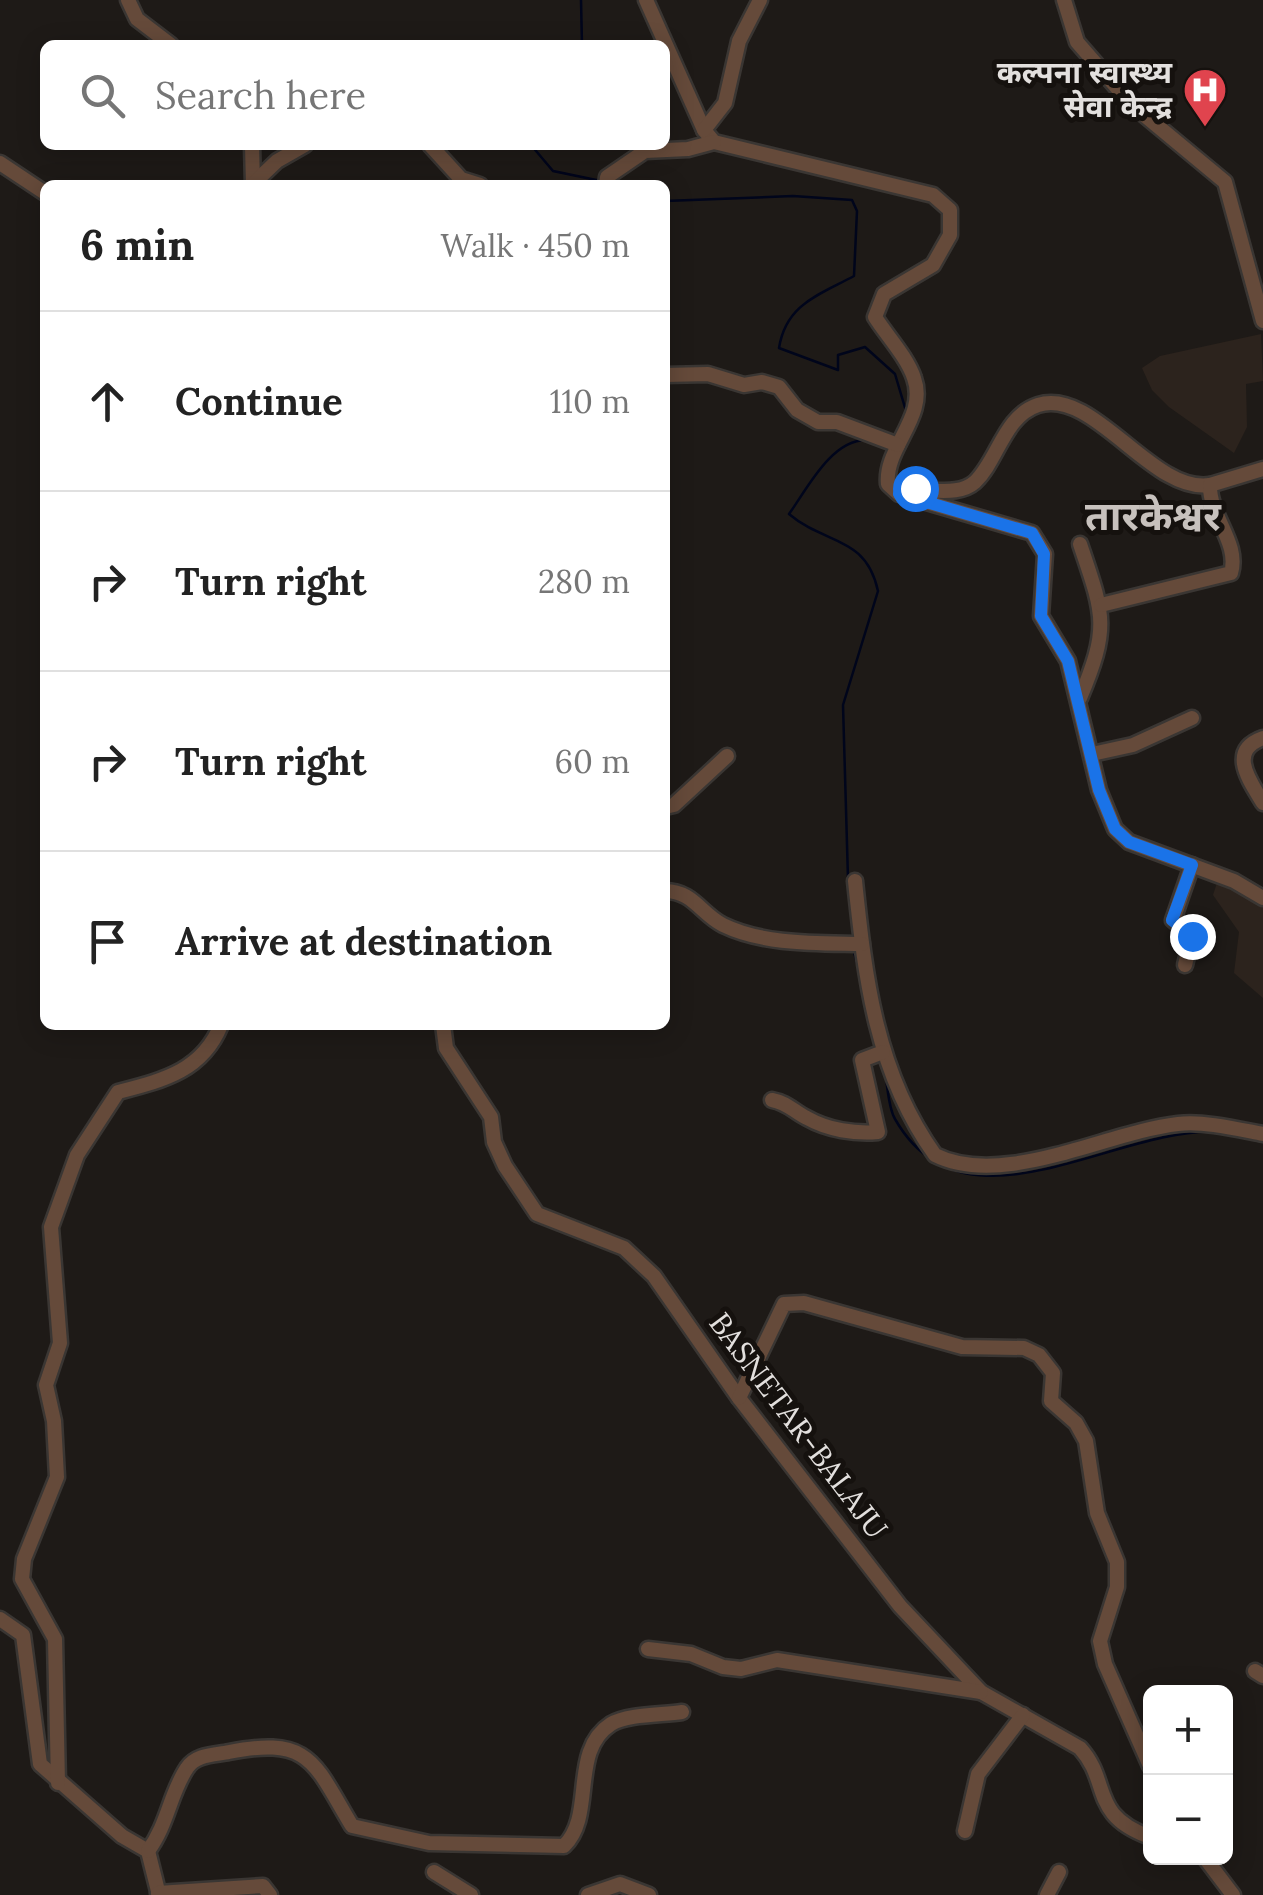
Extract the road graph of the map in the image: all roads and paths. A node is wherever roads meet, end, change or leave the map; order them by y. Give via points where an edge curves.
1 (128, 0) edge
2 (646, 0) edge
3 (760, 0) edge
4 (1064, 0) edge
5 (165, 40) edge
6 (665, 40) edge
7 (670, 52) edge
8 (709, 136) junction
9 (252, 150) edge
10 (296, 150) edge
11 (435, 150) edge
12 (667, 150) edge
13 (670, 150) edge
14 (0, 163) edge
15 (253, 180) edge
16 (258, 180) edge
17 (466, 180) edge
18 (608, 180) edge
19 (40, 190) edge
20 (1263, 322) edge
21 (670, 375) edge
22 (894, 445) junction
23 (1263, 468) edge
24 (1210, 484) junction
25 (899, 494) junction
26 (1080, 544) dead end
27 (1101, 605) junction
28 (1080, 698) junction
29 (1192, 718) dead end
30 (1263, 738) edge
31 (1092, 754) junction
32 (726, 756) dead end
33 (1263, 803) edge
34 (670, 805) edge
35 (1192, 865) junction
36 (856, 881) dead end
37 (670, 891) edge
38 (1263, 898) edge
39 (862, 944) junction
40 (1185, 966) dead end
41 (218, 1030) edge
42 (444, 1030) edge
43 (883, 1052) junction
44 (772, 1100) dead end
45 (1263, 1134) edge
46 (739, 1398) junction
47 (0, 1619) edge
48 (648, 1649) dead end
49 (982, 1692) junction
50 (682, 1712) dead end
51 (1023, 1715) junction
52 (1143, 1754) edge
53 (58, 1784) junction
54 (965, 1832) dead end
55 (1143, 1833) edge
56 (148, 1851) junction
57 (1209, 1865) edge
58 (434, 1872) dead end
59 (1059, 1872) dead end
60 (158, 1894) edge
61 (270, 1895) edge
62 (471, 1895) edge
63 (588, 1895) edge
64 (649, 1895) edge
65 (1046, 1895) edge
66 (1233, 1895) edge

1 - 5 street via 137,18
2 - 6 street
3 - 8 street via 738,41 725,104
4 - 20 street via 1077,42 1131,104 1226,182
7 - 8 street
8 - 13 street via 688,149
8 - 22 street via 933,195 950,210 950,235 933,265 884,294 876,317 915,380 916,407
9 - 15 street
10 - 16 street
11 - 17 street
12 - 18 street via 646,151
14 - 19 street
21 - 22 street via 762,382 818,422 838,422
22 - 25 street via 886,464 888,484
23 - 24 street
24 - 25 street via 1186,483 1059,404 1038,405 1023,415 964,489
24 - 27 street via 1229,542 1231,573
25 - 28 street via 1032,533 1044,554 1041,616 1068,661
26 - 27 street
27 - 28 street via 1100,650
28 - 31 street
29 - 31 street via 1133,745
30 - 33 street via 1252,742 1242,768
31 - 35 street via 1115,829 1129,842
32 - 34 street
35 - 38 street
35 - 40 street via 1172,920 1192,936
36 - 39 street
37 - 39 street via 690,897 720,924 753,936
39 - 43 street
41 - 53 street via 199,1062 165,1080 118,1092 77,1155 51,1228 60,1343 46,1384 56,1476 22,1578 54,1639
42 - 46 street, BASNETAR-BALAJU via 446,1048 491,1117 505,1166 536,1214 624,1248 674,1301
43 - 44 street via 866,1056 863,1064 878,1132 854,1133 809,1120
43 - 45 street via 925,1140 935,1155 954,1161 1022,1162 1178,1124
46 - 49 street, BASNETAR-BALAJU via 900,1606
46 - 52 street via 784,1304 804,1303 962,1348 1024,1348 1039,1356 1053,1374 1052,1401 1086,1441 1097,1513 1117,1562 1118,1587 1100,1641
47 - 53 street via 23,1636 40,1764
48 - 49 street via 691,1654 723,1667 777,1660
49 - 51 street, BASNETAR-BALAJU
50 - 56 street via 612,1723 590,1747 575,1835 564,1846 429,1843 352,1826 312,1760 262,1746 188,1766 165,1828
51 - 54 street via 978,1774
51 - 55 street, BASNETAR-BALAJU via 1080,1748 1093,1762 1098,1792 1112,1813
53 - 56 street
56 - 60 street
57 - 66 street
58 - 62 street
59 - 65 street
60 - 61 street via 263,1886
63 - 64 street via 620,1884

